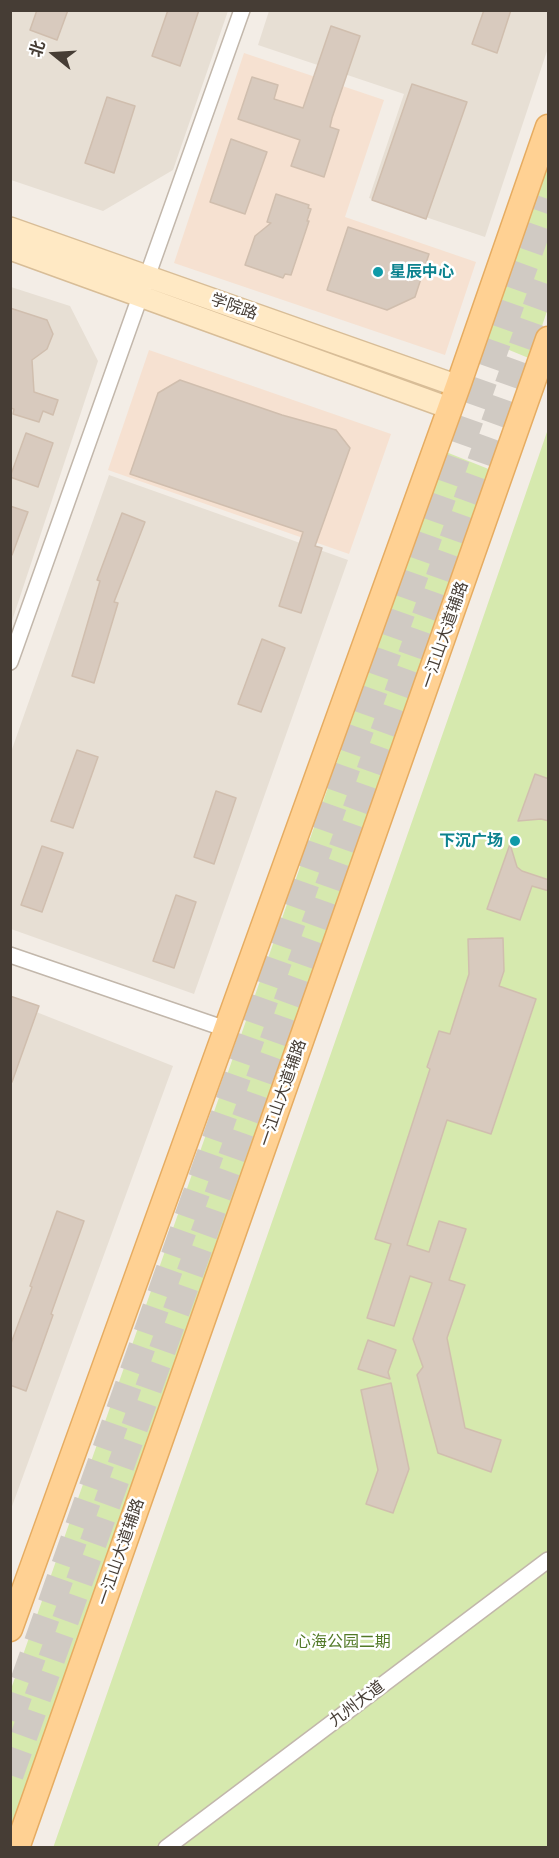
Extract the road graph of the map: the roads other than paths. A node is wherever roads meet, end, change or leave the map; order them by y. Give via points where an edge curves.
1 (242, 10) edge
2 (549, 126) edge
3 (10, 228) edge
4 (10, 249) edge
5 (145, 286) junction
6 (549, 339) edge
7 (454, 397) junction
8 (10, 662) edge
9 (10, 955) edge
10 (226, 1029) junction
11 (549, 1560) edge
12 (27, 1582) junction
13 (10, 1621) edge
14 (10, 1629) edge
15 (17, 1848) edge
16 (166, 1848) edge

1 - 5 street
2 - 7 main road
3 - 5 main road, 学院路
4 - 5 main road, 学院路
5 - 7 main road, 学院路
5 - 8 street
6 - 15 main road, 一江山大道辅路
7 - 10 main road
9 - 10 street
10 - 12 main road
11 - 16 street, 九州大道
12 - 13 main road
12 - 14 main road

